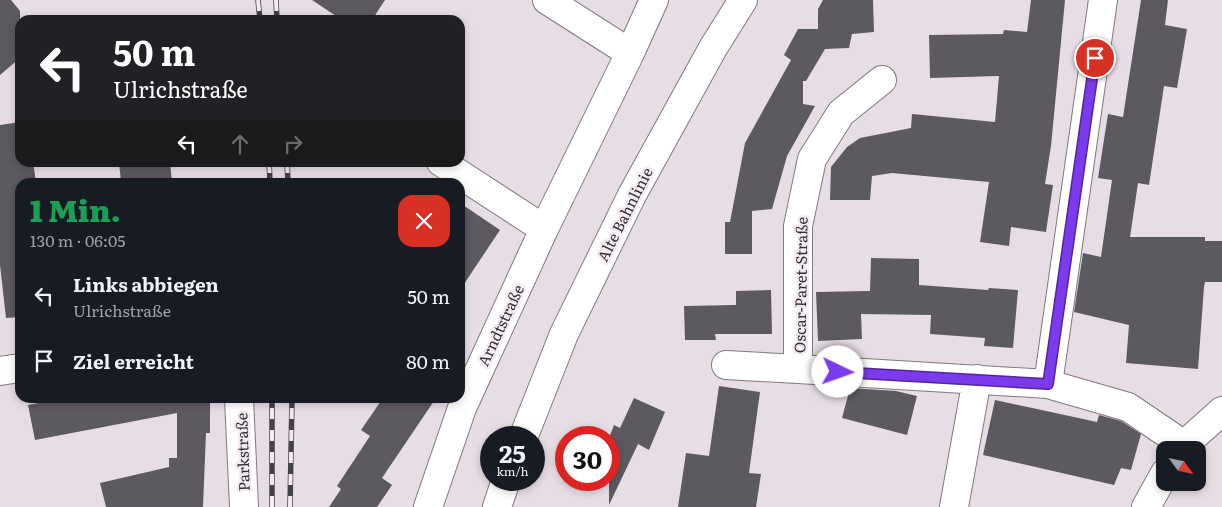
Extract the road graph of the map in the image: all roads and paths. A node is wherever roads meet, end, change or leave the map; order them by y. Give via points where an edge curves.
1 (547, 0) edge
2 (654, 0) edge
3 (743, 0) edge
4 (1103, 0) edge
5 (630, 53) junction
6 (882, 80) dead end
7 (449, 167) edge
8 (544, 229) junction
9 (726, 365) dead end
10 (15, 369) edge
11 (798, 370) junction
12 (0, 371) edge
13 (977, 380) junction
14 (1048, 384) junction
15 (465, 401) edge
16 (239, 403) edge
17 (464, 403) edge
18 (1222, 411) edge
19 (528, 426) edge
20 (1173, 441) edge
21 (1190, 441) edge
22 (1156, 489) edge
23 (502, 491) edge
24 (244, 507) edge
25 (428, 507) edge
26 (497, 507) edge
27 (954, 507) edge
28 (1146, 507) edge

1 - 5 street
2 - 5 street, Arndtstraße
3 - 19 street, Alte Bahnlinie via 632,195 564,334
4 - 14 street
5 - 8 street, Arndtstraße
6 - 11 street, Oscar-Paret-Straße via 841,113 812,159 798,226
7 - 8 street
8 - 15 street, Arndtstraße
9 - 11 street, Oscar-Paret-Straße
10 - 12 street
11 - 13 street, Oscar-Paret-Straße
13 - 14 street, Oscar-Paret-Straße
13 - 27 street
14 - 20 street, Oscar-Paret-Straße via 1128,407
16 - 24 street, Parkstraße
17 - 25 street, Arndtstraße
18 - 21 street
22 - 28 street
23 - 26 street

